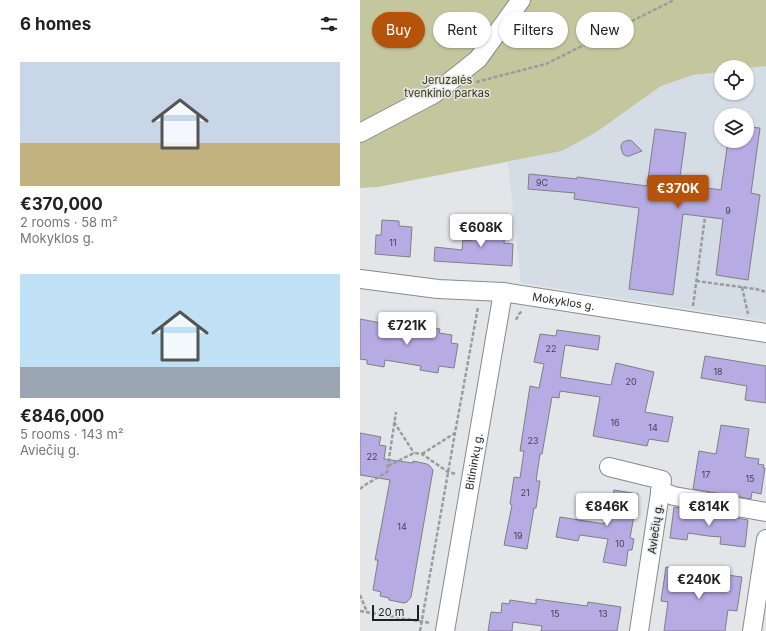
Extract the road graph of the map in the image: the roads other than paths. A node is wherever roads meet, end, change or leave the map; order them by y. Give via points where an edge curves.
1 (521, 0) edge
2 (360, 133) edge
3 (360, 279) edge
4 (503, 292) junction
5 (766, 333) edge
6 (609, 467) dead end
7 (660, 491) junction
8 (766, 512) edge
9 (766, 539) edge
10 (446, 628) edge
11 (640, 631) edge
12 (752, 631) edge

1 - 2 street via 478,59 434,94
3 - 4 street, Mokyklos g. via 438,289
4 - 5 street, Mokyklos g.
4 - 10 street, Bitininkų g.
6 - 7 street, Aviečių g. via 662,480
7 - 8 street via 674,496
7 - 11 street, Aviečių g.
9 - 12 street

